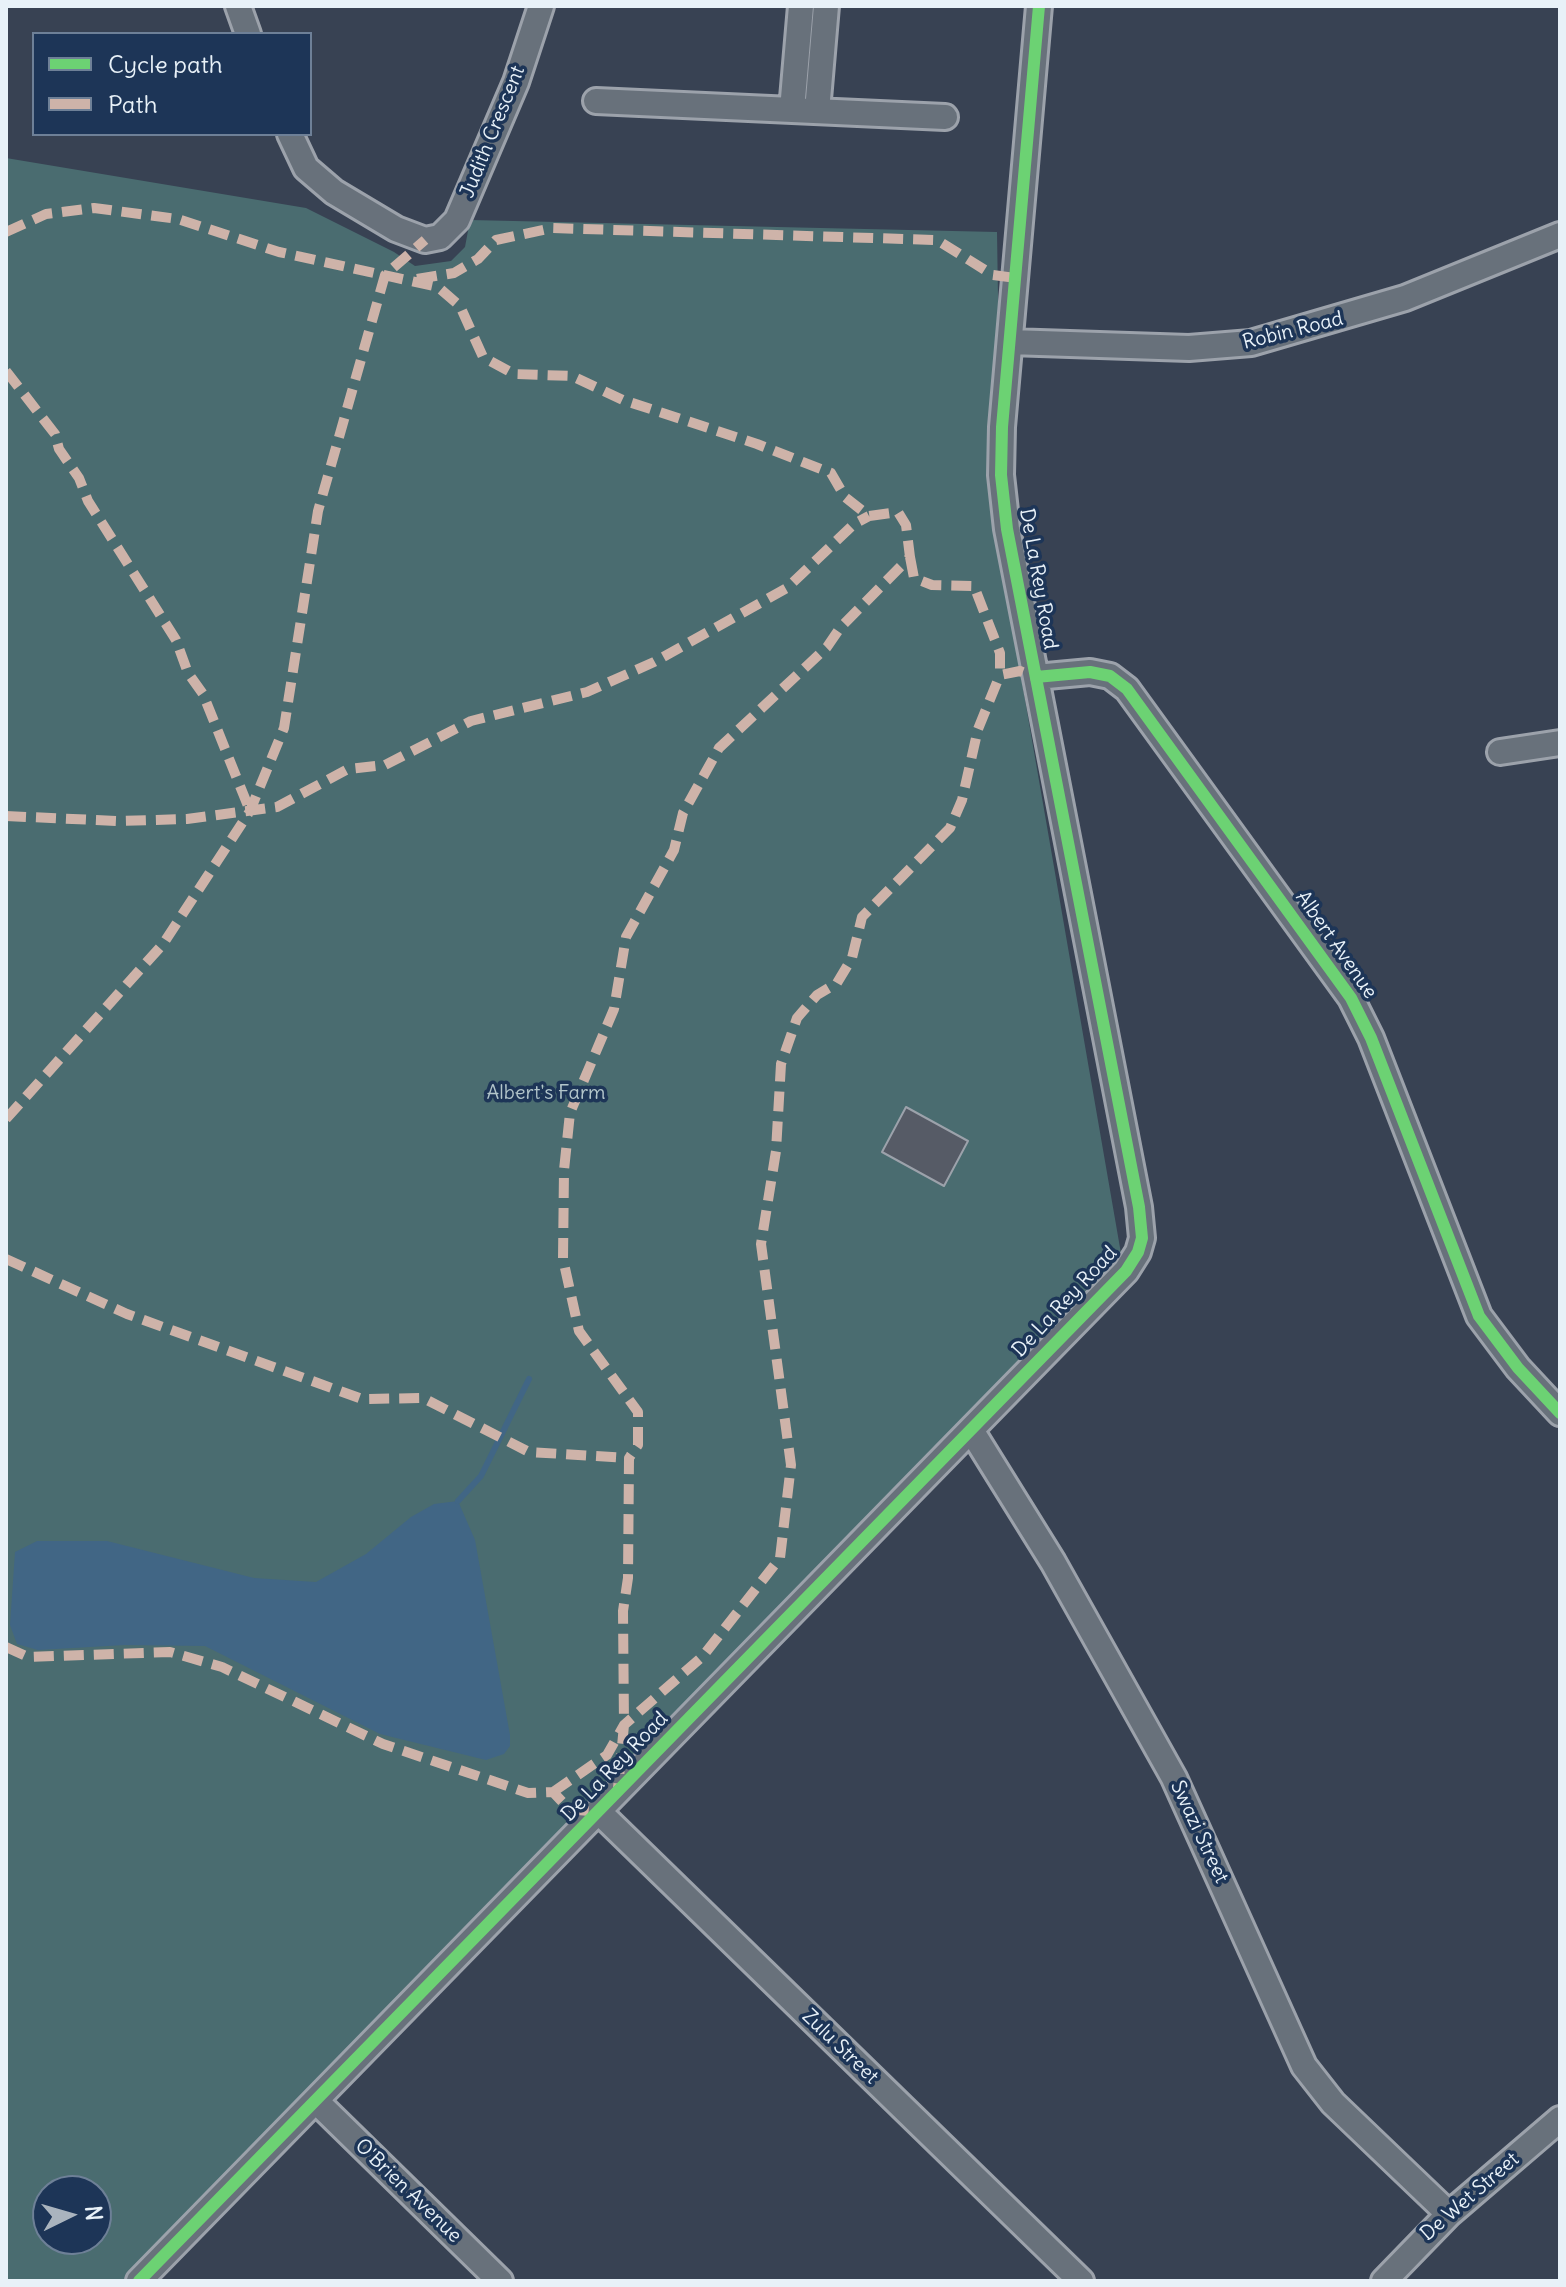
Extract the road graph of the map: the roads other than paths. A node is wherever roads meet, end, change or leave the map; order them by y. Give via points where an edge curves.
1 (238, 6) edge
2 (541, 6) edge
3 (801, 6) edge
4 (826, 6) edge
5 (1039, 6) edge
6 (247, 32) edge
7 (795, 69) junction
8 (820, 71) junction
9 (596, 101) dead end
10 (792, 110) junction
11 (817, 111) junction
12 (945, 117) dead end
13 (291, 136) edge
14 (1560, 235) edge
15 (1010, 342) junction
16 (1036, 677) junction
17 (1560, 743) edge
18 (1500, 752) dead end
19 (1560, 1413) edge
20 (971, 1430) junction
21 (599, 1812) junction
22 (316, 2101) junction
23 (1560, 2119) edge
24 (1449, 2214) junction
25 (139, 2281) edge
26 (500, 2281) edge
27 (1081, 2281) edge
28 (1384, 2281) edge

1 - 6 street
2 - 13 street, Judith Crescent via 516,82 457,220 440,237 425,240 372,216 313,176
3 - 7 street
4 - 8 street
5 - 15 street, De La Rey Road
7 - 8 street
7 - 10 street
8 - 11 street
9 - 10 street
10 - 11 street
11 - 12 street
14 - 15 street, Robin Road via 1405,298 1251,343 1189,348
15 - 16 street, De La Rey Road via 1001,475
16 - 19 street, Albert Avenue via 1090,672 1110,676 1127,689 1351,998 1479,1316
16 - 20 street, De La Rey Road via 1142,1238 1126,1271
17 - 18 street
20 - 21 street, De La Rey Road
20 - 24 street, Swazi Street via 1053,1562 1174,1778 1304,2066 1333,2103
21 - 22 street, De La Rey Road
21 - 27 street, Zulu Street
22 - 25 street, De La Rey Road
22 - 26 street, O'Brien Avenue
23 - 24 street, De Wet Street
24 - 28 street, De Wet Street

